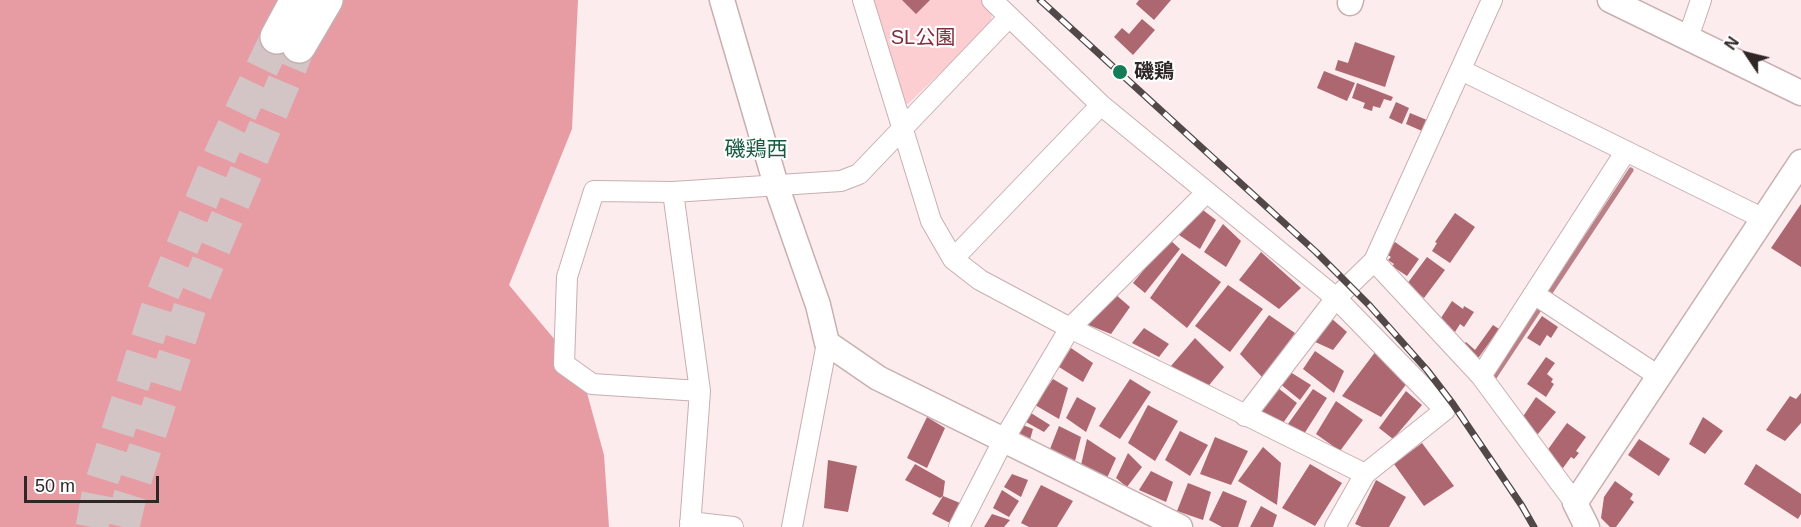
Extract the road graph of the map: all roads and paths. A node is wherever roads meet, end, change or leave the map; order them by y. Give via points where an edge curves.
1 (297, 0) edge
2 (326, 0) edge
3 (722, 0) edge
4 (863, 0) edge
5 (992, 0) edge
6 (1492, 0) edge
7 (1610, 0) edge
8 (1701, 0) edge
9 (1009, 17) junction
10 (1688, 38) junction
11 (1461, 70) junction
12 (1801, 93) edge
13 (1101, 105) junction
14 (904, 128) junction
15 (1626, 151) junction
16 (1801, 162) edge
17 (776, 185) junction
18 (674, 192) junction
19 (1207, 192) junction
20 (1764, 219) junction
21 (953, 259) junction
22 (1374, 261) junction
23 (1534, 294) junction
24 (1336, 298) junction
25 (1070, 328) junction
26 (827, 344) junction
27 (1481, 376) junction
28 (1660, 377) junction
29 (700, 390) junction
30 (1245, 416) junction
31 (1004, 439) junction
32 (1365, 474) junction
33 (1575, 503) junction
34 (1164, 523) edge
35 (690, 524) edge
36 (733, 527) edge
37 (792, 527) edge
38 (959, 527) edge
39 (1335, 527) edge
40 (1587, 527) edge

1 - 2 highway via 288,42
3 - 17 street
4 - 14 street
5 - 9 street
6 - 11 street
7 - 10 street
8 - 10 street
9 - 13 street
9 - 14 street
10 - 12 street
11 - 15 street
11 - 22 street
13 - 19 street
13 - 21 street
14 - 17 street via 859,174 841,181
14 - 21 street via 931,221
15 - 20 street
15 - 23 street
16 - 20 street
17 - 18 street
17 - 26 street via 818,305
18 - 29 street
18 - 29 street via 594,191 567,278 564,364 592,384
19 - 24 street
19 - 25 street
20 - 28 street
21 - 25 street via 980,280
22 - 24 street
22 - 27 street
23 - 27 street
23 - 28 street
24 - 30 street
24 - 32 street via 1445,410
25 - 30 street
25 - 31 street
26 - 31 street via 878,378
26 - 37 street
27 - 33 street
28 - 33 street
29 - 35 street
30 - 32 street
31 - 34 street
31 - 38 street
32 - 39 street
33 - 40 street
35 - 36 street

